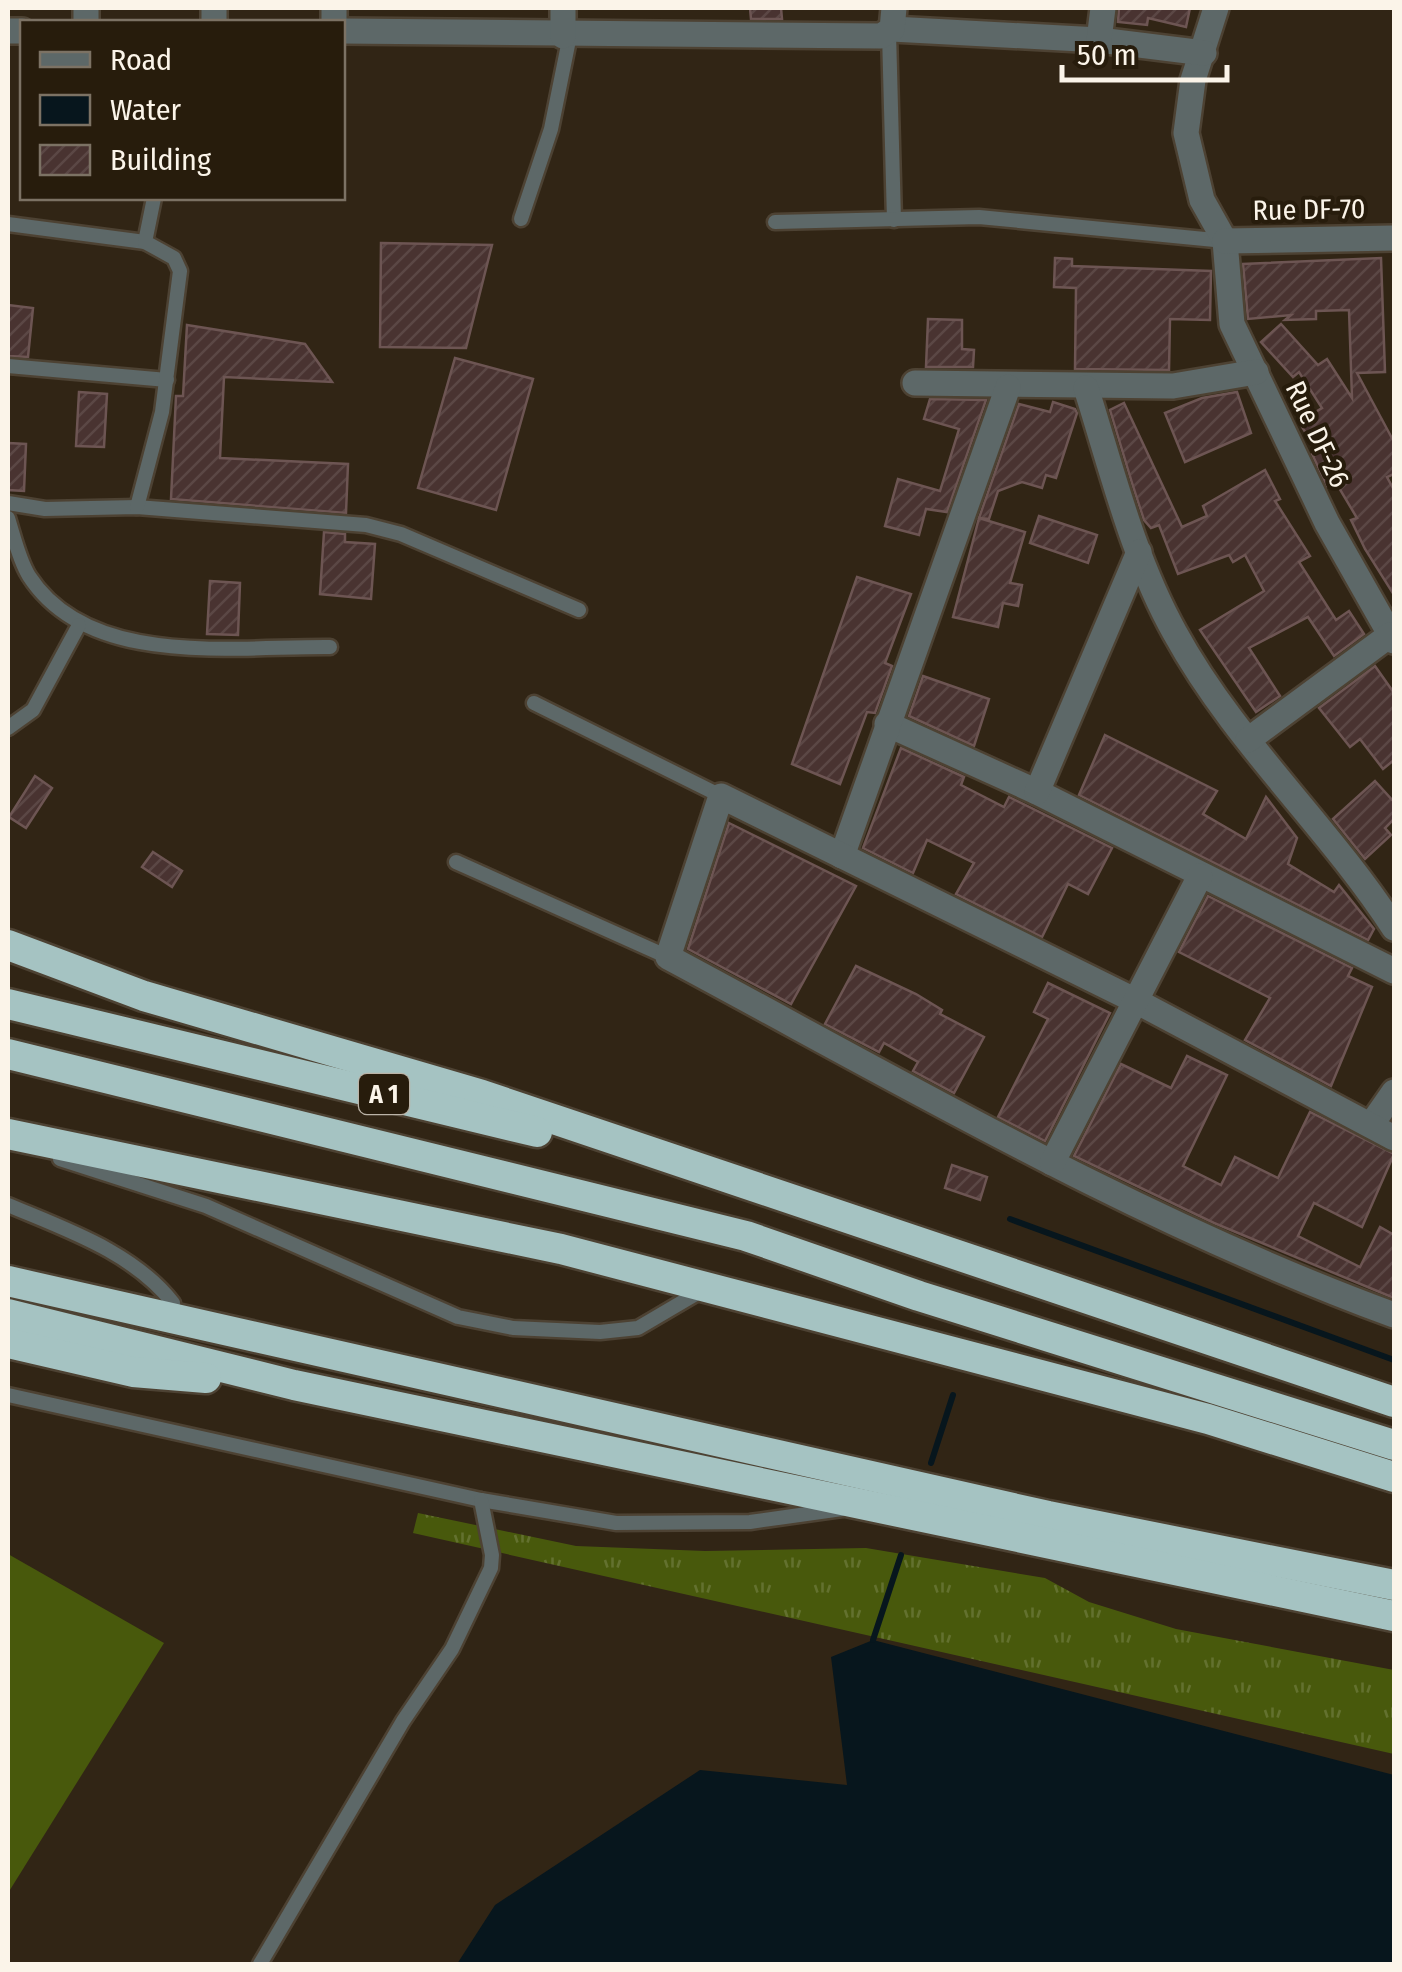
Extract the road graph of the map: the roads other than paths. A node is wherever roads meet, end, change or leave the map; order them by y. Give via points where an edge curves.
1 (563, 8) edge
2 (1102, 8) edge
3 (1216, 8) edge
4 (892, 23) edge
5 (345, 31) edge
6 (567, 36) junction
7 (1099, 40) junction
8 (1204, 53) junction
9 (154, 200) edge
10 (521, 219) dead end
11 (894, 220) junction
12 (775, 222) dead end
13 (8, 224) edge
14 (1394, 238) edge
15 (1225, 241) junction
16 (146, 242) junction
17 (8, 366) edge
18 (1256, 372) junction
19 (167, 380) junction
20 (915, 382) dead end
21 (1008, 387) junction
22 (1086, 388) junction
23 (8, 503) edge
24 (136, 507) junction
25 (8, 518) edge
26 (1140, 552) junction
27 (579, 610) dead end
28 (79, 625) junction
29 (1392, 638) edge
30 (330, 647) dead end
31 (534, 703) dead end
32 (887, 724) junction
33 (8, 728) edge
34 (1248, 740) junction
35 (1037, 792) junction
36 (721, 796) junction
37 (842, 856) junction
38 (456, 862) dead end
39 (1200, 876) junction
40 (1394, 928) edge
41 (8, 945) edge
42 (668, 958) junction
43 (1394, 971) edge
44 (1136, 1001) junction
45 (8, 1004) edge
46 (8, 1054) edge
47 (1394, 1092) edge
48 (1371, 1125) junction
49 (8, 1134) edge
50 (1394, 1138) edge
51 (8, 1141) edge
52 (1052, 1164) junction
53 (758, 1189) junction
54 (8, 1205) edge
55 (8, 1260) edge
56 (8, 1281) edge
57 (708, 1286) junction
58 (174, 1303) junction
59 (8, 1314) edge
60 (1394, 1315) edge
61 (8, 1343) edge
62 (302, 1349) junction
63 (294, 1384) junction
64 (8, 1394) edge
65 (1394, 1402) edge
66 (1394, 1445) edge
67 (1394, 1477) edge
68 (481, 1500) junction
69 (867, 1505) junction
70 (1394, 1585) edge
71 (1394, 1616) edge
72 (260, 1964) edge

1 - 6 street
2 - 7 street
3 - 8 street
4 - 6 street via 786,38
4 - 7 street
4 - 11 lane
5 - 6 street
6 - 10 lane via 551,129
7 - 8 street
8 - 15 street via 1186,133 1202,200
9 - 16 lane
11 - 12 lane
11 - 15 lane via 980,217
13 - 16 lane
14 - 15 street, Rue DF-70
15 - 18 street, Rue DF-26 via 1232,324
16 - 19 lane via 174,258 180,271
17 - 19 lane
18 - 22 street via 1173,386
18 - 29 street, Rue DF-26 via 1327,523
19 - 24 lane
20 - 21 street
21 - 22 street
21 - 32 street
22 - 26 street
23 - 24 lane
24 - 27 lane via 366,525
25 - 28 lane via 28,574
26 - 34 street via 1174,632
26 - 35 street
28 - 30 lane via 180,645
28 - 33 lane via 33,710
29 - 34 street
31 - 36 lane
32 - 35 street
32 - 37 street
34 - 40 street
35 - 39 street
36 - 37 street
36 - 42 street
37 - 44 street
38 - 42 lane
39 - 43 street
39 - 44 street
41 - 53 highway via 144,996 482,1094
42 - 52 street
44 - 48 street
44 - 52 street
45 - 53 highway, A 1
46 - 66 highway, A 1 via 746,1236
47 - 48 street
48 - 50 street
49 - 57 highway
51 - 57 lane via 206,1206 458,1317 514,1328 638,1328
52 - 60 street via 1284,1275
53 - 65 highway, A 1
54 - 58 lane via 83,1236 152,1276
55 - 58 highway
56 - 62 highway
57 - 67 highway via 1208,1420
58 - 62 highway
59 - 63 highway
61 - 63 highway via 133,1372
62 - 70 highway via 1048,1516
63 - 69 highway
64 - 68 lane
68 - 69 lane via 616,1524 750,1522
68 - 72 lane via 490,1568 452,1649
69 - 71 highway

